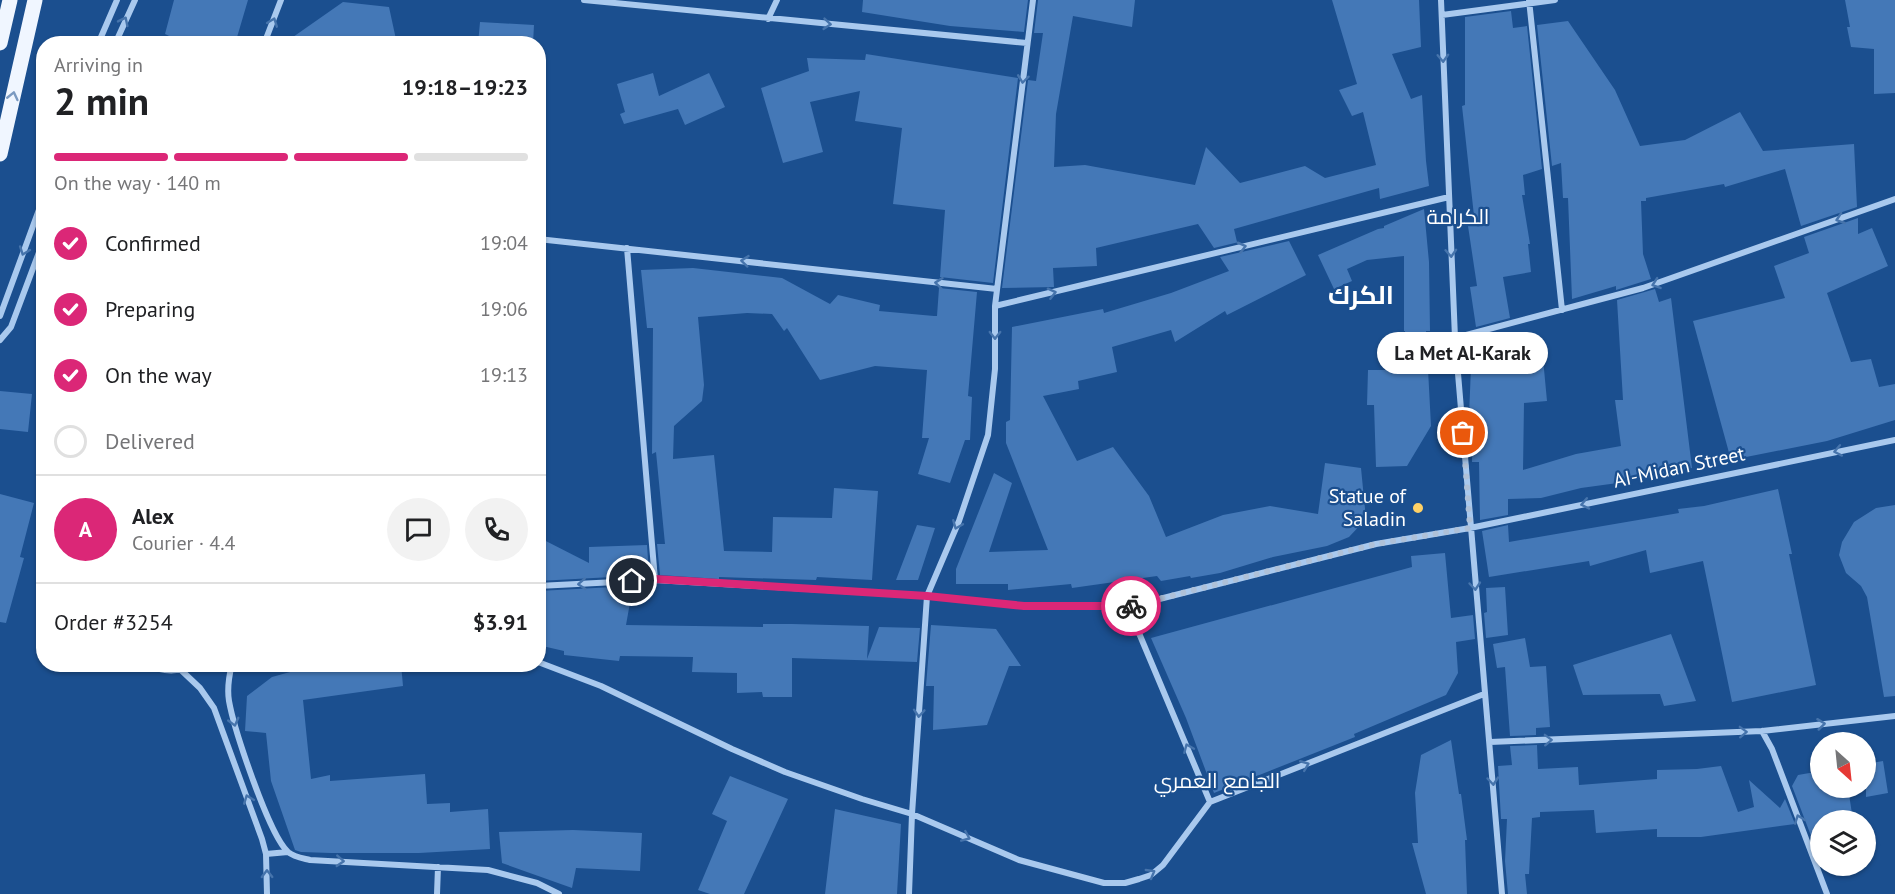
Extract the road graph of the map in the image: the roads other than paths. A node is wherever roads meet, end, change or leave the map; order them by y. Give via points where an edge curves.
1 (9, 0) edge
2 (35, 0) edge
3 (117, 0) edge
4 (135, 0) edge
5 (281, 0) edge
6 (584, 0) edge
7 (777, 0) edge
8 (1033, 0) edge
9 (1441, 0) edge
10 (1555, 0) edge
11 (1530, 1) edge
12 (1442, 15) junction
13 (768, 19) junction
14 (101, 36) edge
15 (119, 36) edge
16 (267, 36) edge
17 (0, 43) edge
18 (1028, 43) junction
19 (0, 153) edge
20 (1449, 197) junction
21 (1895, 200) edge
22 (36, 218) edge
23 (546, 240) edge
24 (627, 248) junction
25 (36, 260) edge
26 (997, 289) junction
27 (995, 306) junction
28 (1562, 310) junction
29 (0, 316) edge
30 (1455, 338) junction
31 (0, 340) edge
32 (1895, 440) edge
33 (1470, 528) junction
34 (655, 579) junction
35 (546, 586) edge
36 (927, 596) junction
37 (1128, 607) junction
38 (546, 665) edge
39 (183, 672) edge
40 (231, 672) edge
41 (1484, 693) junction
42 (1895, 716) edge
43 (1762, 731) junction
44 (1490, 742) junction
45 (1210, 802) junction
46 (912, 814) junction
47 (288, 852) junction
48 (266, 854) junction
49 (438, 867) junction
50 (267, 894) edge
51 (437, 894) edge
52 (559, 894) edge
53 (909, 894) edge
54 (1502, 894) edge
55 (1827, 894) edge

1 - 17 main road
19 -> 2 main road
3 - 14 street
15 -> 4 street
16 -> 5 street
6 - 13 street
7 - 13 street
8 - 18 street
9 - 12 street
10 - 11 street
11 - 12 street
11 - 28 street
12 -> 20 street
13 -> 18 street
18 -> 26 street
27 -> 20 street
20 -> 30 street
21 -> 28 street via 1643,288
22 -> 29 street
23 - 24 street
26 -> 24 street
24 - 34 street
25 - 31 street via 11,327
26 - 27 street
27 -> 36 street via 995,369 988,435 959,521
28 - 30 street
30 - 33 street
32 -> 33 street, AI-Midan Street
33 - 37 street, AI-Midan Street via 1376,544
33 -> 41 street
34 -> 35 street, AI-Midan Street
34 - 36 street, AI-Midan Street
36 - 37 street, AI-Midan Street via 1024,606
36 -> 46 street
45 -> 37 street
38 - 46 street via 601,686 786,772
48 -> 39 street via 214,708
40 -> 47 street via 228,700 235,728 273,827
41 - 44 street
45 -> 41 street
43 -> 42 street
44 -> 43 street
55 -> 43 street via 1776,757
44 -> 54 street
46 -> 45 street via 1019,860 1104,883 1125,883 1163,865
46 - 53 street
47 - 48 street
47 -> 49 street via 310,860
50 -> 48 street
49 - 51 street
49 - 52 street via 488,870 537,883

